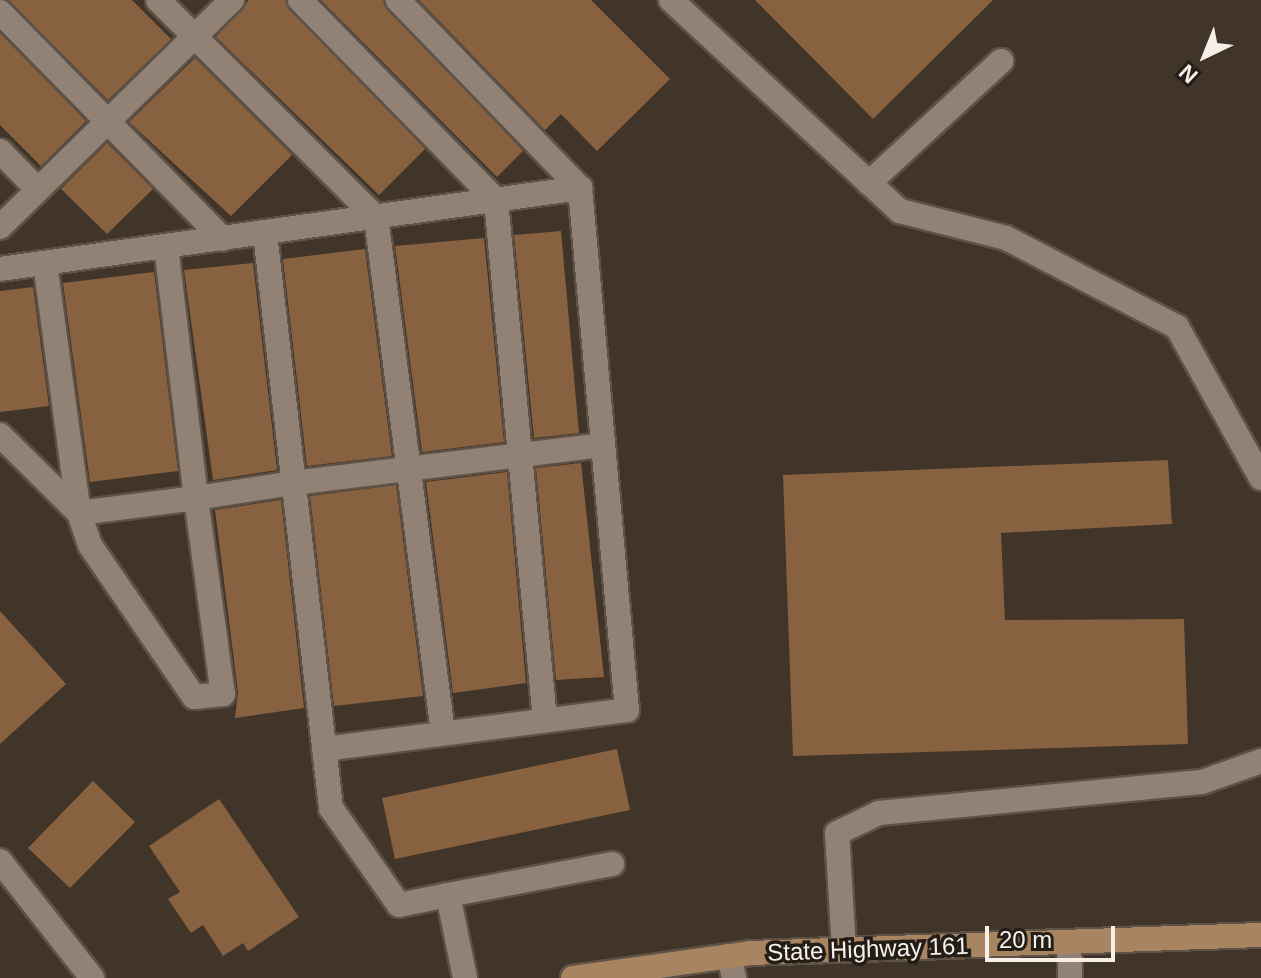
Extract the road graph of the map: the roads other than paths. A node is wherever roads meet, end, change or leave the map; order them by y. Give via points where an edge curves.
1 (158, 0) edge
2 (232, 0) edge
3 (300, 0) edge
4 (398, 0) edge
5 (671, 0) edge
6 (0, 12) edge
7 (194, 37) junction
8 (1001, 61) dead end
9 (108, 121) junction
10 (0, 151) edge
11 (869, 183) junction
12 (580, 188) junction
13 (38, 190) junction
14 (496, 200) junction
15 (376, 217) junction
16 (0, 227) edge
17 (265, 233) junction
18 (223, 239) junction
19 (166, 246) junction
20 (45, 263) junction
21 (0, 269) edge
22 (0, 435) edge
23 (602, 445) junction
24 (520, 456) junction
25 (411, 470) junction
26 (1261, 478) edge
27 (293, 483) junction
28 (196, 498) junction
29 (79, 513) junction
30 (545, 720) junction
31 (443, 733) junction
32 (324, 749) junction
33 (1261, 761) edge
34 (0, 861) edge
35 (612, 864) dead end
36 (448, 895) junction
37 (1261, 935) edge
38 (1069, 942) junction
39 (844, 950) junction
40 (731, 967) edge
41 (92, 978) edge
42 (465, 978) edge
43 (573, 978) edge
44 (1070, 978) edge

1 - 7 street
2 - 7 street
3 - 14 street
4 - 12 street
5 - 11 street
6 - 9 street
7 - 9 street
7 - 15 street
8 - 11 street
9 - 13 street
9 - 18 street
10 - 13 street
11 - 26 street via 900,211 1006,238 1177,327
12 - 14 street
12 - 23 street
13 - 16 street
14 - 15 street
14 - 24 street
15 - 17 street
15 - 25 street
17 - 18 street
17 - 27 street
18 - 19 street
19 - 20 street
19 - 28 street
20 - 21 street
20 - 29 street
22 - 29 street
23 - 24 street
23 - 30 street via 627,710
24 - 25 street
24 - 30 street
25 - 27 street
25 - 31 street
27 - 28 street
27 - 32 street
28 - 29 street
28 - 29 street via 223,694 194,697 90,545
30 - 31 street
31 - 32 street
32 - 36 street via 331,808 399,905
33 - 39 street via 1202,782 879,813 837,833
34 - 41 street
35 - 36 street
36 - 42 street
37 - 38 main road, State Highway 161
38 - 39 main road, State Highway 161
38 - 44 street
39 - 40 main road, State Highway 161
40 - 43 main road, State Highway 161

